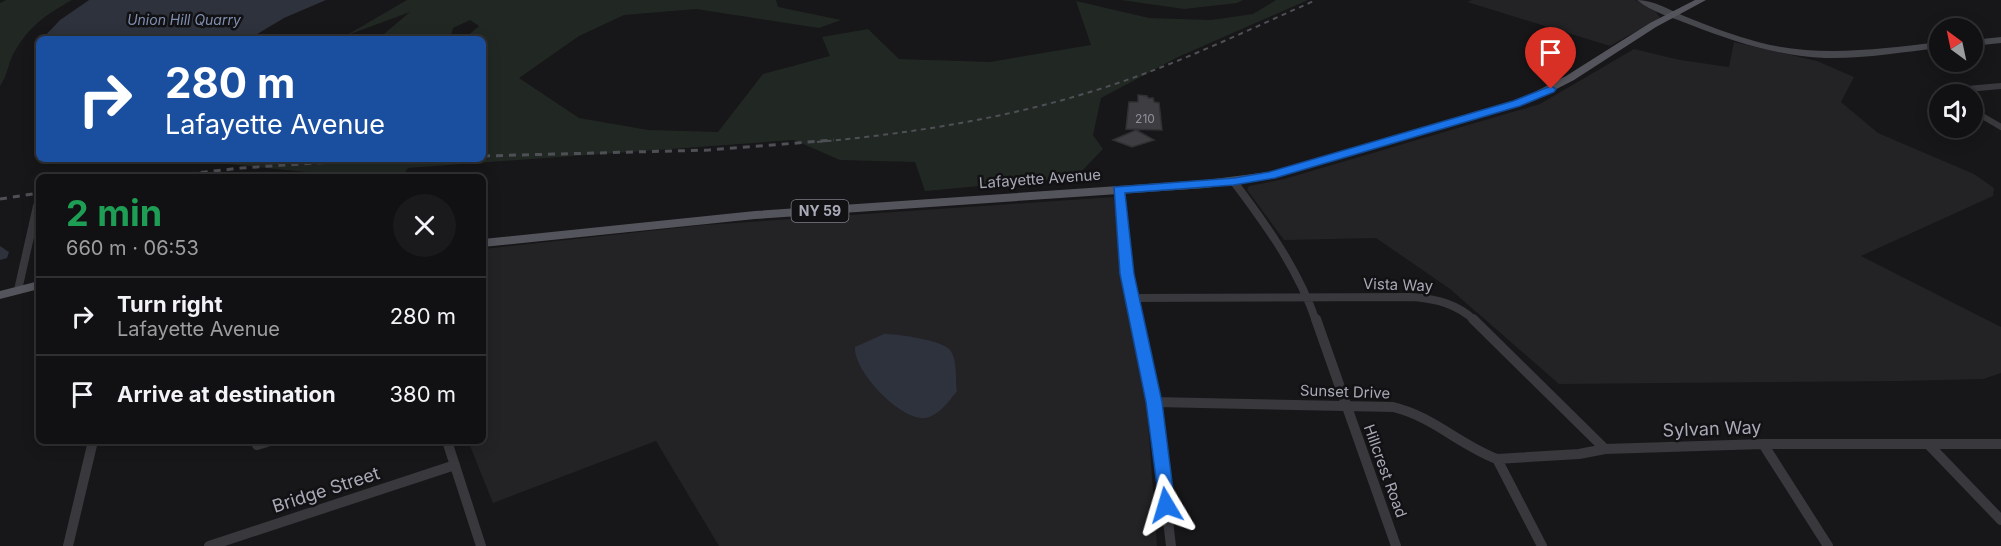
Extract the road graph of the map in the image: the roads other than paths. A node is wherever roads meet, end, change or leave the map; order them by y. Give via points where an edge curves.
1 (1641, 0) edge
2 (1702, 0) edge
3 (1674, 14) junction
4 (2001, 40) edge
5 (1983, 42) edge
6 (1929, 46) edge
7 (2001, 86) edge
8 (1983, 88) edge
9 (1983, 116) edge
10 (2001, 127) edge
11 (1234, 182) junction
12 (1118, 190) junction
13 (36, 210) edge
14 (486, 243) edge
15 (36, 286) edge
16 (18, 290) junction
17 (0, 295) edge
18 (1308, 297) junction
19 (1132, 298) junction
20 (1154, 402) junction
21 (1346, 406) junction
22 (92, 444) edge
23 (262, 444) edge
24 (448, 444) edge
25 (1763, 444) junction
26 (1928, 444) junction
27 (2001, 444) edge
28 (257, 446) dead end
29 (1605, 449) junction
30 (1497, 459) junction
31 (455, 465) junction
32 (2001, 520) edge
33 (68, 546) edge
34 (208, 546) edge
35 (480, 546) edge
36 (1171, 546) edge
37 (1396, 546) edge
38 (1542, 546) edge
39 (1828, 546) edge

1 - 3 street
2 - 3 main road, NY 59
3 - 6 street via 1797,53 1826,55
3 - 11 main road, Lafayette Avenue / NY 59 via 1527,100 1301,167
4 - 5 street
7 - 8 street
9 - 10 street
11 - 12 main road, Lafayette Avenue / NY 59
11 - 18 street, Hillcrest Road via 1275,237
12 - 14 main road, Lafayette Avenue / NY 59 via 755,215
12 - 19 street
13 - 16 street
15 - 16 main road
16 - 17 main road
18 - 19 street, Vista Way
18 - 21 street, Hillcrest Road
18 - 29 street, Vista Way via 1428,297 1448,301 1466,312
19 - 20 street
20 - 21 street, Sunset Drive
20 - 36 street
21 - 30 street, Sunset Drive via 1393,407 1415,412
21 - 37 street, Hillcrest Road
22 - 33 street
23 - 28 street
24 - 31 street
25 - 26 street, Sylvan Way
25 - 29 street, Sylvan Way
25 - 39 street
26 - 27 street, Sylvan Way
26 - 32 street
29 - 30 street, Sylvan Way
30 - 38 street
31 - 34 street, Bridge Street
31 - 35 street

